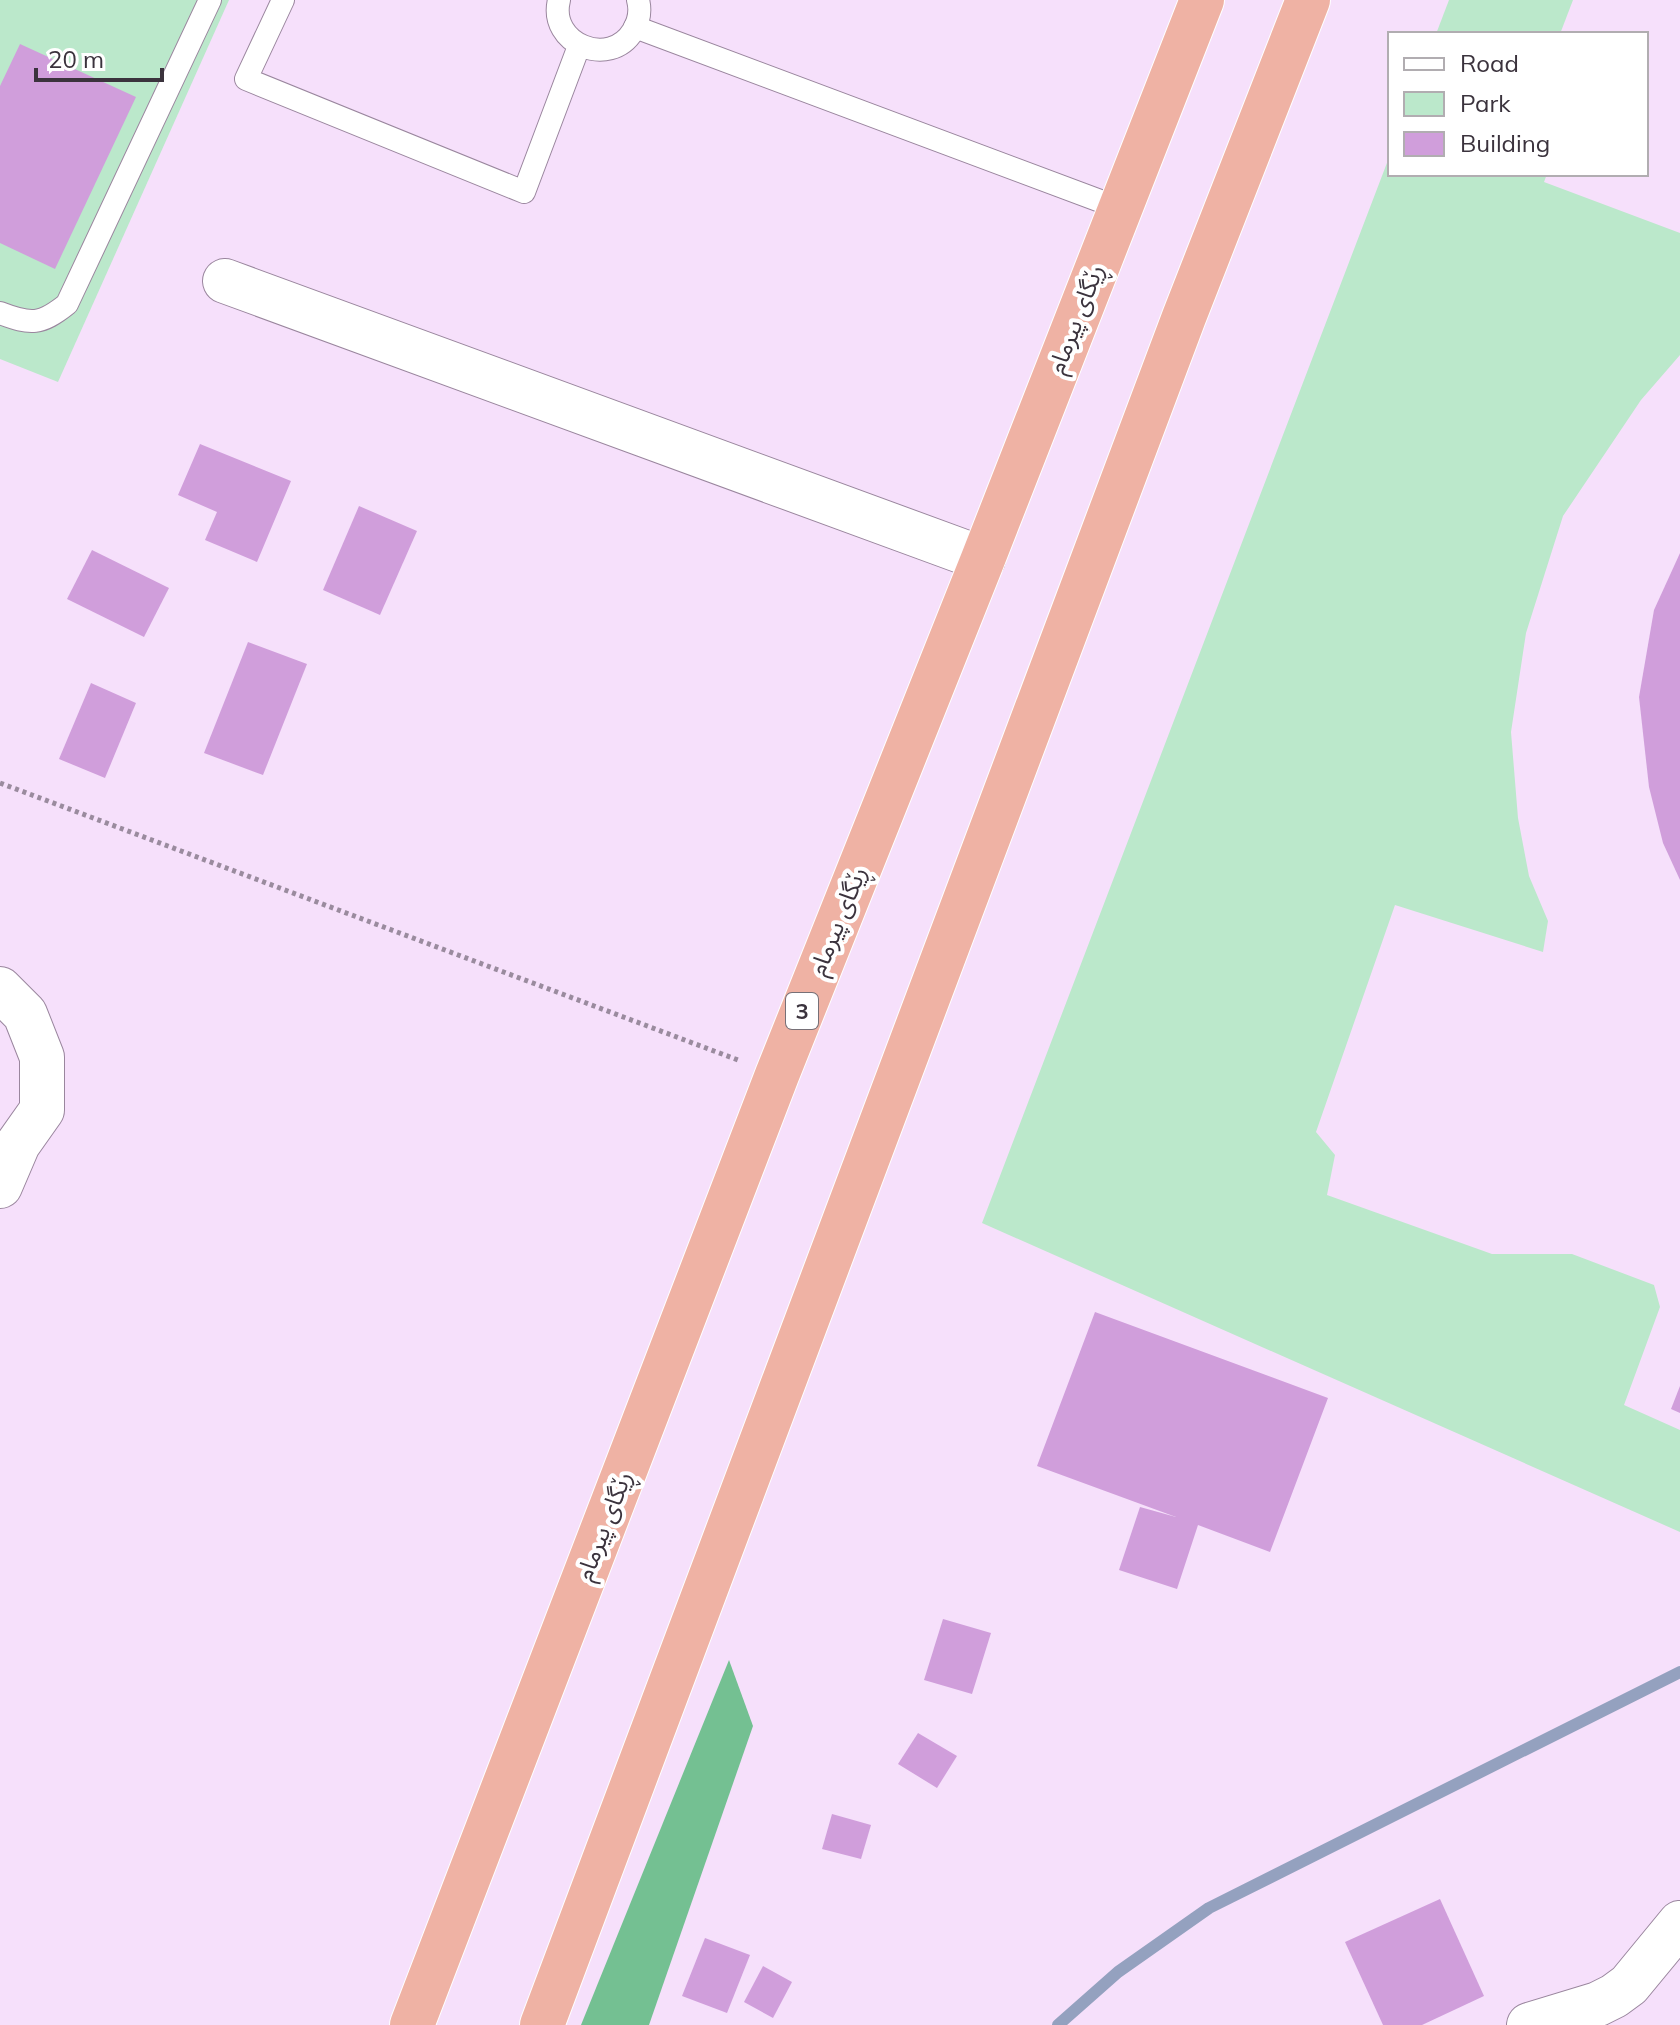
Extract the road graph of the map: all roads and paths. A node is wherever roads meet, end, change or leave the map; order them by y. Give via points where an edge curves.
1 (210, 0) edge
2 (283, 0) edge
3 (559, 0) edge
4 (638, 0) edge
5 (1202, 0) edge
6 (1308, 0) edge
7 (635, 27) junction
8 (579, 46) junction
9 (1119, 208) junction
10 (225, 281) dead end
11 (0, 313) edge
12 (983, 559) junction
13 (0, 783) edge
14 (0, 989) edge
15 (777, 1075) junction
16 (0, 1186) edge
17 (1680, 1923) edge
18 (412, 2025) edge
19 (542, 2025) edge
20 (1529, 2025) edge

1 - 11 lane via 67,304 48,319 22,321
2 - 8 lane via 246,79 524,192
3 - 8 lane via 562,29
4 - 7 lane
5 - 9 highway, ڕێگای پیرمام / 3
6 - 19 highway
7 - 8 lane via 618,46
7 - 9 lane
9 - 12 highway, ڕێگای پیرمام / 3
10 - 12 street
12 - 15 highway, ڕێگای پیرمام / 3
13 - 15 path
14 - 16 street via 25,1014 42,1057 42,1110 18,1144
15 - 18 highway, ڕێگای پیرمام / 3
17 - 20 street via 1614,1996

